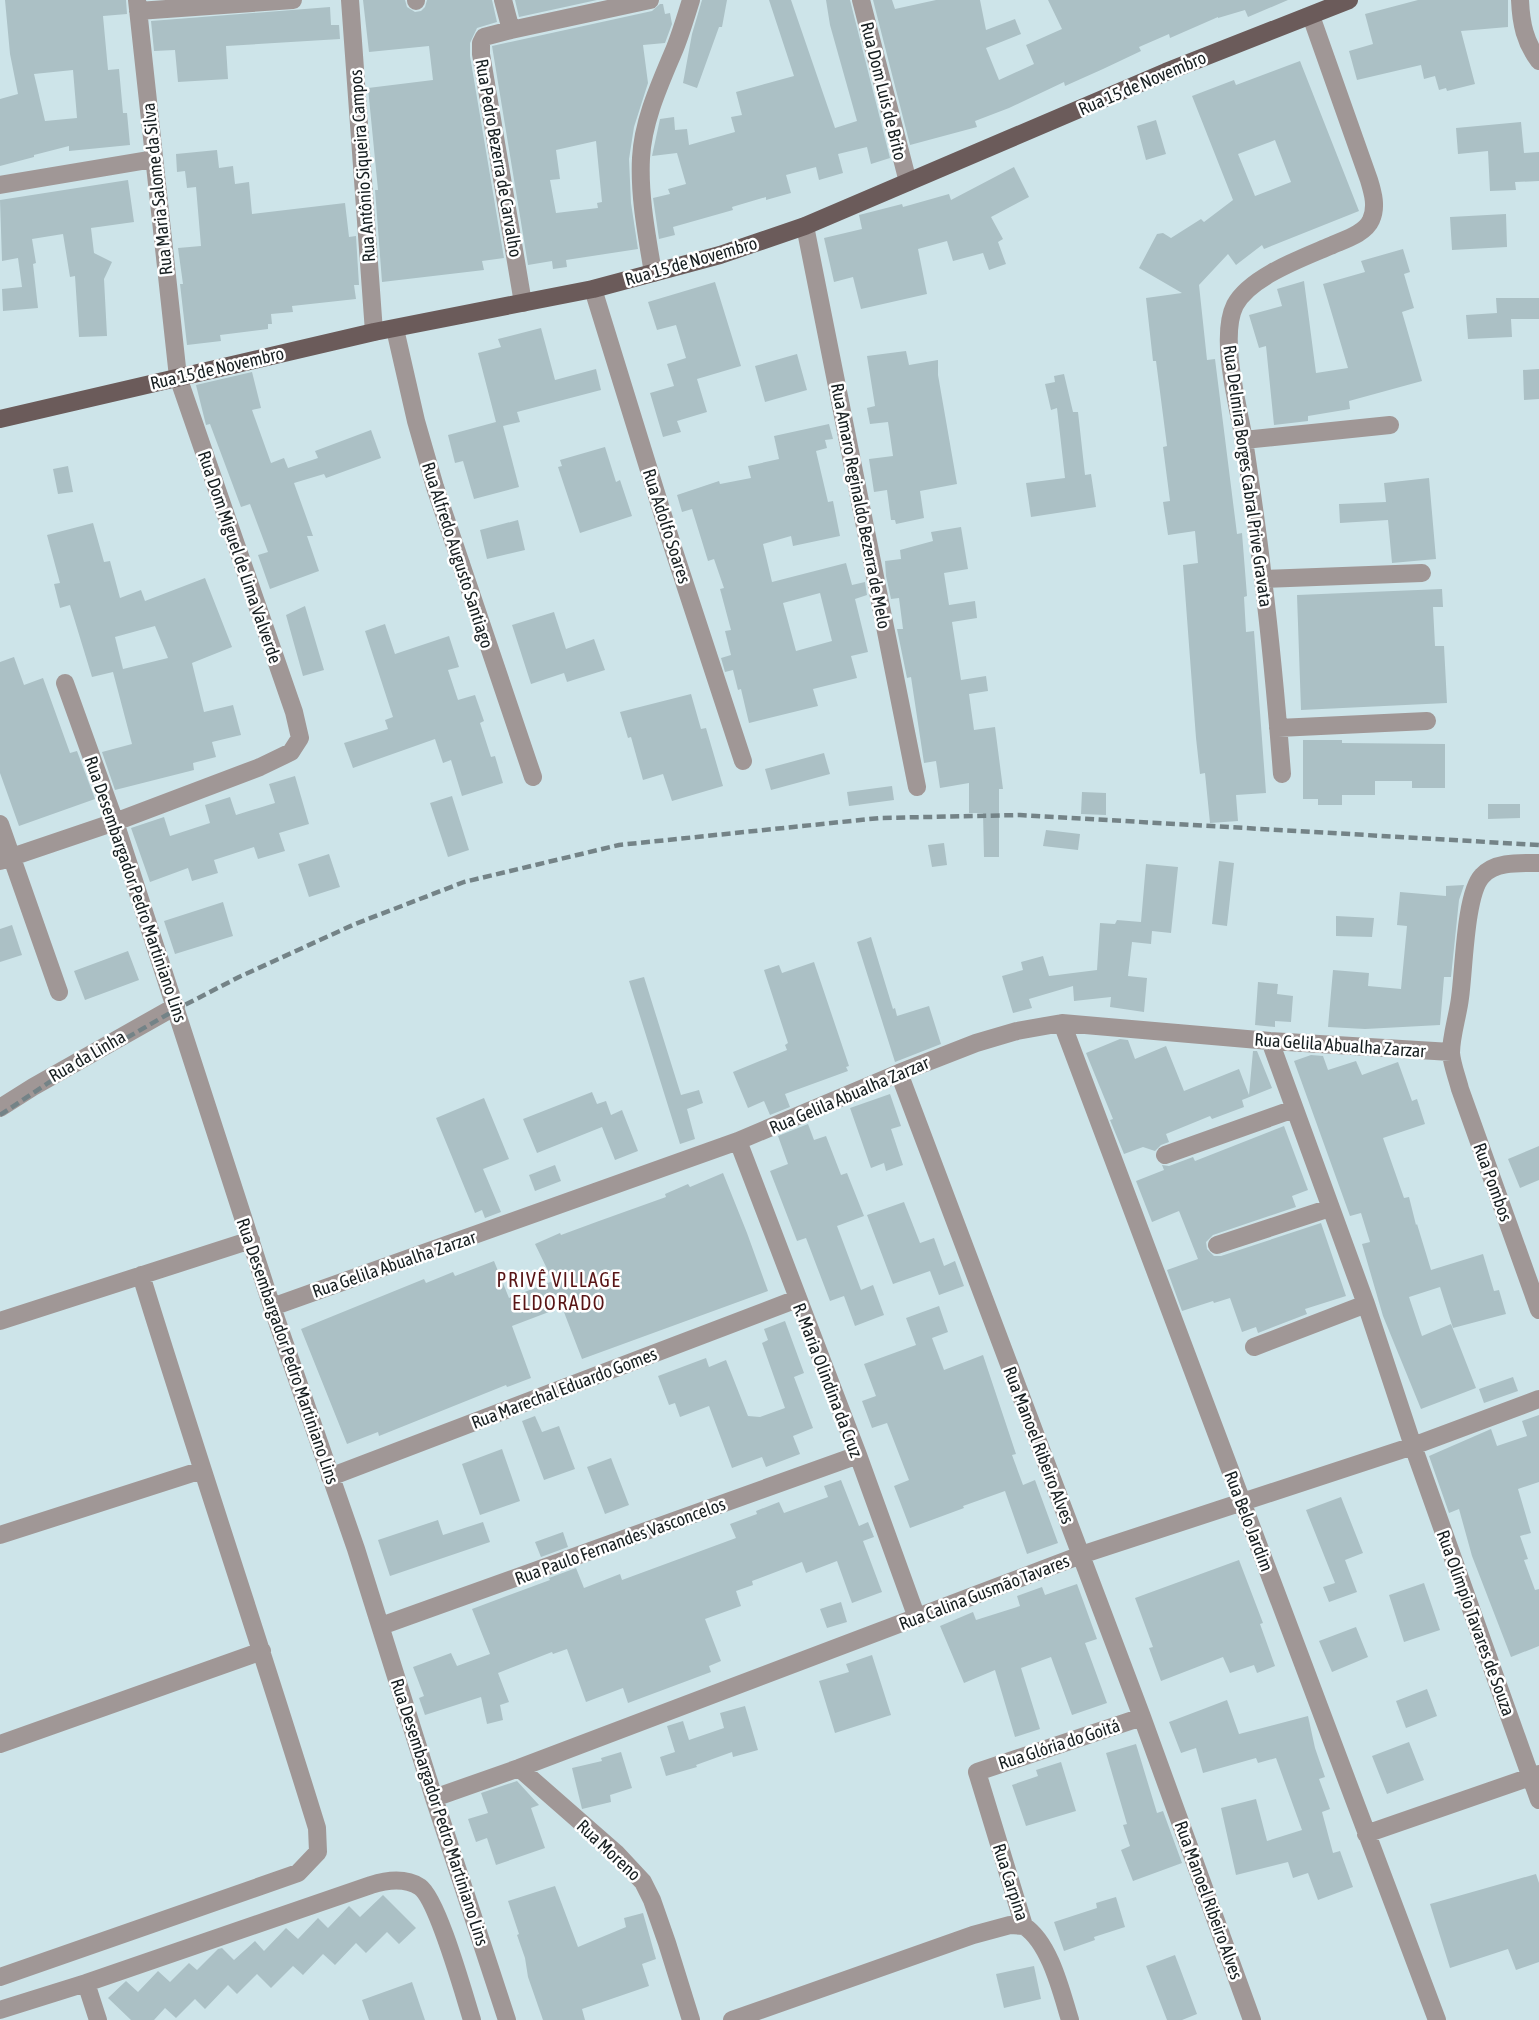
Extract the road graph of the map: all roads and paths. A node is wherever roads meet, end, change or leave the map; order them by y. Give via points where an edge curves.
1 (293, 0) edge
2 (350, 0) edge
3 (503, 0) edge
4 (650, 0) edge
5 (691, 0) edge
6 (861, 0) edge
7 (1349, 0) edge
8 (1520, 0) edge
9 (138, 6) edge
10 (1311, 16) junction
11 (511, 30) junction
12 (1539, 61) edge
13 (154, 159) junction
14 (908, 182) junction
15 (0, 185) edge
16 (805, 226) junction
17 (653, 273) junction
18 (593, 289) junction
19 (524, 303) junction
20 (395, 329) junction
21 (374, 332) junction
22 (177, 377) junction
23 (0, 419) edge
24 (1390, 425) dead end
25 (1244, 440) junction
26 (1422, 573) dead end
27 (1263, 579) junction
28 (65, 683) dead end
29 (1427, 721) dead end
30 (1278, 728) junction
31 (743, 761) dead end
32 (1282, 774) dead end
33 (533, 777) dead end
34 (917, 787) dead end
35 (115, 822) junction
36 (0, 824) edge
37 (5, 859) edge
38 (1539, 862) edge
39 (59, 992) dead end
40 (176, 1006) junction
41 (1062, 1023) junction
42 (1270, 1041) junction
43 (1451, 1052) junction
44 (899, 1073) junction
45 (0, 1108) edge
46 (1294, 1108) junction
47 (738, 1141) junction
48 (1165, 1155) dead end
49 (1330, 1209) junction
50 (251, 1240) junction
51 (1216, 1245) dead end
52 (141, 1275) junction
53 (797, 1299) junction
54 (1366, 1304) junction
55 (272, 1307) junction
56 (1539, 1310) edge
57 (0, 1321) edge
58 (1254, 1347) dead end
59 (1539, 1399) edge
60 (1413, 1446) junction
61 (858, 1455) junction
62 (202, 1470) junction
63 (330, 1477) junction
64 (1243, 1503) junction
65 (0, 1535) edge
66 (1081, 1555) junction
67 (917, 1618) junction
68 (381, 1626) junction
69 (262, 1651) junction
70 (1142, 1717) junction
71 (0, 1744) edge
72 (519, 1768) junction
73 (977, 1772) joint
74 (1535, 1776) edge
75 (434, 1798) junction
76 (1539, 1800) edge
77 (1366, 1834) junction
78 (1024, 1926) junction
79 (0, 1977) edge
80 (86, 1983) junction
81 (0, 2010) edge
82 (98, 2020) edge
83 (472, 2020) edge
84 (507, 2020) edge
85 (691, 2020) edge
86 (732, 2020) edge
87 (1070, 2020) edge
88 (1252, 2020) edge
89 (1437, 2020) edge

1 - 9 street
2 - 21 street, Rua Antônio Siqueira Campos
3 - 11 street
4 - 11 street
5 - 17 street via 654,99 641,158 643,208
6 - 14 street, Rua Dom Luis de Brito
7 - 10 main road, Rua 15 de Novembro
8 - 12 street via 1525,39
9 - 13 street, Rua Maria Salome da Silva
10 - 14 main road, Rua 15 de Novembro via 1166,72
10 - 25 street, Rua Delmira Borges Cabral Prive Gravata via 1373,192 1374,207 1365,228 1258,281 1235,305 1229,330 1230,349
11 - 19 street, Rua Pedro Bezerra de Carvalho via 484,37 481,54
13 - 15 street
13 - 22 street, Rua Maria Salome da Silva
14 - 16 main road, Rua 15 de Novembro
16 - 17 main road, Rua 15 de Novembro
16 - 34 street, Rua Amaro Reginaldo Bezerra de Melo
17 - 18 main road, Rua 15 de Novembro
18 - 19 main road, Rua 15 de Novembro
18 - 31 street, Rua Adolfo Soares
19 - 20 main road, Rua 15 de Novembro
20 - 21 main road, Rua 15 de Novembro
20 - 33 street, Rua Alfredo Augusto Santiago via 435,487
21 - 22 main road, Rua 15 de Novembro
22 - 23 main road, Rua 15 de Novembro
22 - 35 street, Rua Dom Miguel de Lima Valverde via 300,738 291,752 281,758
24 - 25 street
25 - 27 street, Rua Delmira Borges Cabral Prive Gravata
26 - 27 street
27 - 30 street, Rua Delmira Borges Cabral Prive Gravata
28 - 35 street, Rua Desembargador Pedro Martiniano Lins
29 - 30 street
30 - 32 street, Rua Delmira Borges Cabral Prive Gravata
35 - 37 street
35 - 40 street, Rua Desembargador Pedro Martiniano Lins
36 - 37 street
37 - 39 street
38 - 43 street via 1502,865 1477,882 1471,900
40 - 45 street, Rua da Linha
40 - 50 street, Rua Desembargador Pedro Martiniano Lins
41 - 42 street, Rua Gelila Abualha Zarzar
41 - 44 street, Rua Gelila Abualha Zarzar via 976,1043
41 - 64 street, Rua Belo Jardim
42 - 43 street, Rua Gelila Abualha Zarzar
42 - 46 street, Rua Olímpio Tavares de Souza
43 - 56 street, Rua Pombos via 1460,1089
44 - 47 street, Rua Gelila Abualha Zarzar
44 - 66 street, Rua Manoel Ribeiro Alves
46 - 48 street
46 - 49 street, Rua Olímpio Tavares de Souza
47 - 53 street, R. Maria Olindina da Cruz
47 - 55 street, Rua Gelila Abualha Zarzar
49 - 51 street
49 - 54 street, Rua Olímpio Tavares de Souza
50 - 52 street
50 - 55 street, Rua Desembargador Pedro Martiniano Lins
52 - 57 street
52 - 62 street
53 - 61 street, R. Maria Olindina da Cruz
53 - 63 street, Rua Marechal Eduardo Gomes
54 - 58 street
54 - 60 street, Rua Olímpio Tavares de Souza
55 - 63 street, Rua Desembargador Pedro Martiniano Lins
59 - 60 street, Rua Calina Gusmão Tavares
60 - 64 street, Rua Calina Gusmão Tavares
60 - 74 street, Rua Olímpio Tavares de Souza
61 - 67 street, R. Maria Olindina da Cruz
61 - 68 street, Rua Paulo Fernandes Vasconcelos
62 - 65 street
62 - 69 street
63 - 68 street, Rua Desembargador Pedro Martiniano Lins
64 - 66 street, Rua Calina Gusmão Tavares
64 - 77 street, Rua Belo Jardim
66 - 67 street, Rua Calina Gusmão Tavares
66 - 70 street, Rua Manoel Ribeiro Alves
67 - 72 street, Rua Calina Gusmão Tavares
68 - 75 street, Rua Desembargador Pedro Martiniano Lins
69 - 71 street
69 - 79 street via 317,1828 318,1852 298,1873
70 - 73 street, Rua Glória do Goitá
70 - 88 street, Rua Manoel Ribeiro Alves
72 - 75 street, Rua Calina Gusmão Tavares
72 - 85 street, Rua Moreno via 643,1882
73 - 78 street, Rua Carpina
74 - 76 street, Rua Olímpio Tavares de Souza
74 - 77 street
75 - 84 street, Rua Desembargador Pedro Martiniano Lins
77 - 89 street, Rua Belo Jardim
78 - 86 street via 1010,1925 963,1938
78 - 87 street, Rua Carpina via 1035,1935 1046,1954
80 - 81 street
80 - 82 street
80 - 83 street via 371,1885 400,1881 418,1886 431,1901

